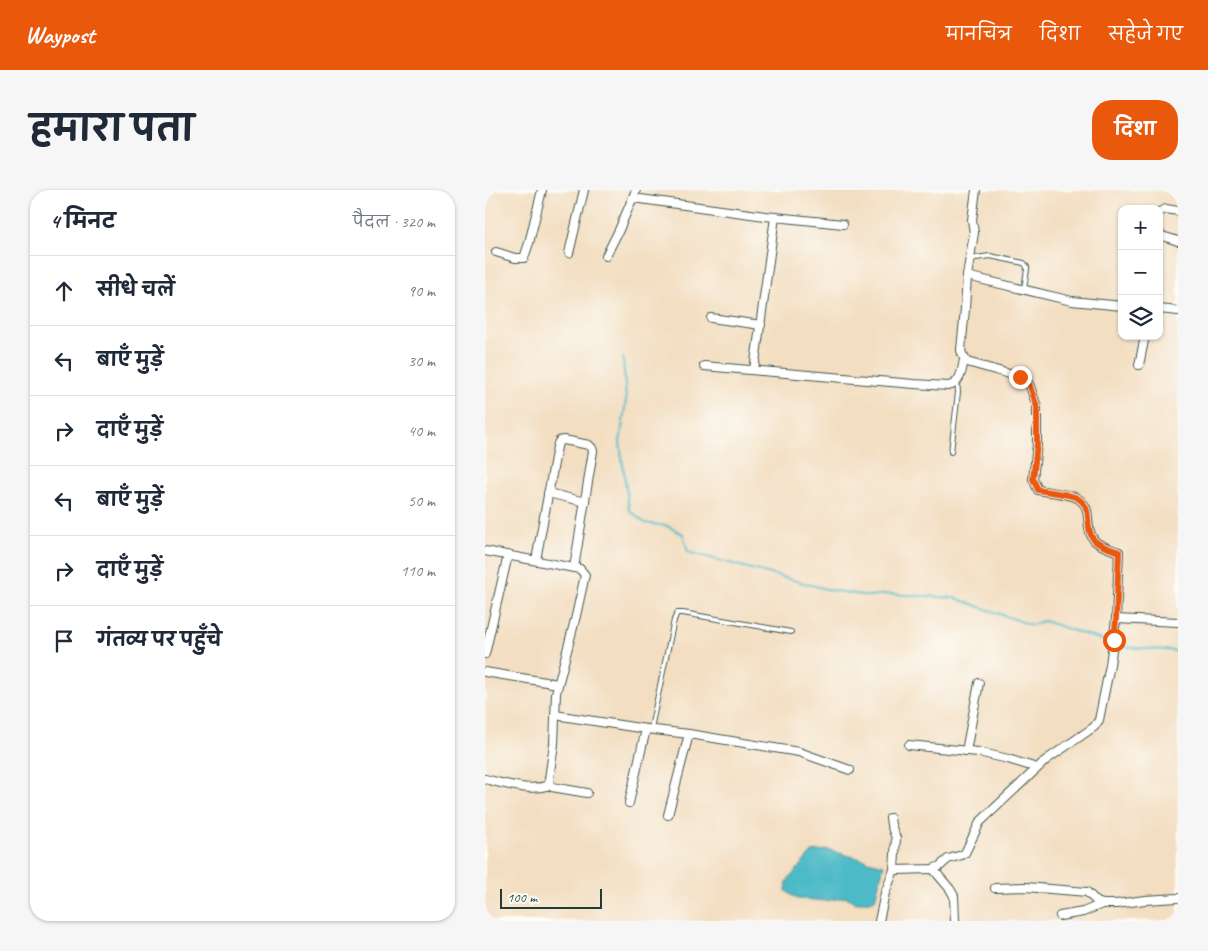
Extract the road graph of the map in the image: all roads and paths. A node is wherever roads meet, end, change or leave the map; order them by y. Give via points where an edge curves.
1 (542, 190) edge
2 (584, 190) edge
3 (636, 190) edge
4 (976, 190) edge
5 (633, 198) junction
6 (1163, 210) edge
7 (1178, 211) edge
8 (775, 217) junction
9 (843, 224) dead end
10 (1163, 236) edge
11 (1178, 241) edge
12 (496, 252) dead end
13 (569, 253) dead end
14 (606, 256) dead end
15 (969, 259) junction
16 (967, 276) junction
17 (1024, 289) junction
18 (1118, 306) edge
19 (1163, 310) edge
20 (1178, 311) edge
21 (711, 318) dead end
22 (761, 325) junction
23 (1144, 340) edge
24 (964, 359) junction
25 (1139, 365) dead end
26 (704, 366) dead end
27 (754, 370) junction
28 (957, 382) junction
29 (951, 452) dead end
30 (548, 493) junction
31 (585, 502) junction
32 (485, 551) edge
33 (508, 555) junction
34 (536, 560) junction
35 (574, 568) junction
36 (1116, 619) junction
37 (1178, 622) edge
38 (791, 632) dead end
39 (485, 654) edge
40 (485, 672) edge
41 (979, 683) dead end
42 (559, 684) junction
43 (555, 715) junction
44 (648, 728) junction
45 (689, 734) junction
46 (909, 745) dead end
47 (966, 751) junction
48 (1037, 768) junction
49 (850, 770) dead end
50 (485, 779) edge
51 (550, 785) junction
52 (587, 793) dead end
53 (629, 803) dead end
54 (669, 815) dead end
55 (890, 818) dead end
56 (933, 869) junction
57 (894, 870) junction
58 (995, 888) dead end
59 (1178, 898) edge
60 (1102, 904) junction
61 (1060, 916) dead end
62 (879, 921) edge
63 (955, 921) edge

1 - 12 street via 524,258
2 - 13 street
3 - 5 street
4 - 15 street
5 - 8 street
5 - 14 street
6 - 7 street
8 - 9 street
8 - 22 street
10 - 11 street
15 - 16 street
15 - 17 lane via 990,256 1024,263 1027,267
16 - 17 street
16 - 24 street via 961,350
17 - 18 street via 1072,301
19 - 20 street
21 - 22 street
22 - 27 street
23 - 25 street
24 - 28 street
24 - 36 street via 971,364 1020,377 1030,386 1037,407 1033,479 1038,490 1076,498 1084,504 1093,540 1119,552
26 - 27 street
27 - 28 street via 914,384 948,386
28 - 29 lane
30 - 31 street
30 - 31 street via 558,442 564,440 589,445 593,451
30 - 34 street
31 - 35 street
32 - 33 street
33 - 34 street
33 - 39 street
34 - 35 street
35 - 42 street via 583,572 585,580
36 - 37 street
36 - 48 street via 1099,720
38 - 44 lane via 677,613
40 - 42 street
41 - 47 street
42 - 43 street
43 - 44 street
43 - 51 street
44 - 45 street
44 - 53 street
45 - 49 street via 799,752
45 - 54 street
46 - 47 street
47 - 48 street
48 - 56 street via 980,822 965,853 948,858
50 - 51 street via 527,788
51 - 52 street
55 - 57 street via 896,838
56 - 57 street
56 - 63 street via 954,896
57 - 62 street
58 - 60 street via 1087,892
59 - 60 street
60 - 61 street

